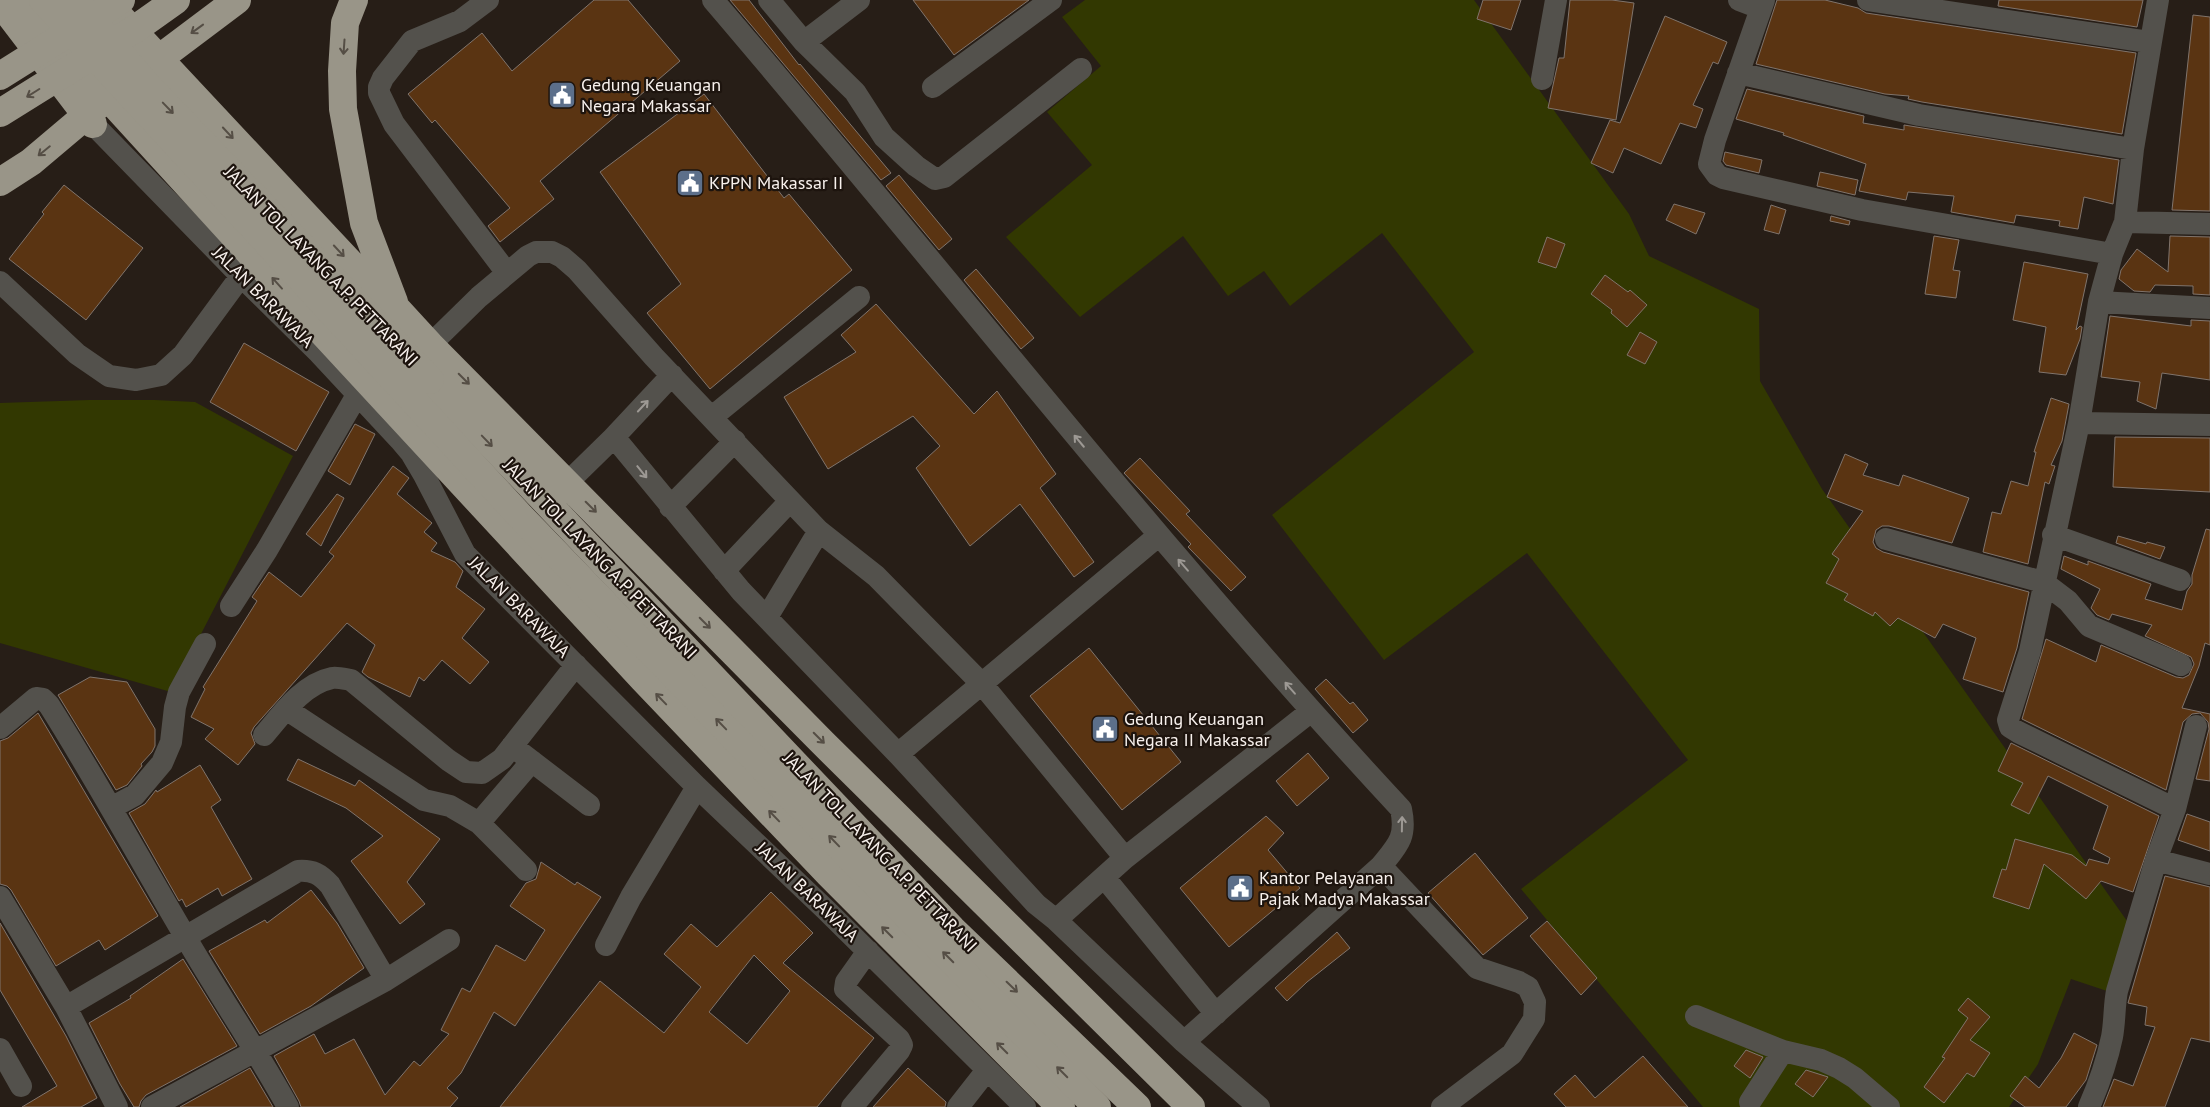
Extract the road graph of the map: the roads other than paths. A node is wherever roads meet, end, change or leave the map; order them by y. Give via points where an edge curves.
1 (75, 0) edge
2 (104, 0) edge
3 (121, 0) edge
4 (176, 0) edge
5 (237, 0) edge
6 (354, 0) edge
7 (488, 0) edge
8 (712, 0) edge
9 (769, 0) edge
10 (859, 0) edge
11 (1051, 0) edge
12 (1556, 0) edge
13 (1739, 0) edge
14 (1868, 0) edge
15 (2158, 0) edge
16 (1762, 4) edge
17 (19, 6) edge
18 (804, 42) junction
19 (2149, 42) junction
20 (158, 59) junction
21 (1081, 68) dead end
22 (1738, 73) junction
23 (0, 76) edge
24 (1542, 78) dead end
25 (933, 87) dead end
26 (108, 97) junction
27 (0, 113) edge
28 (89, 120) junction
29 (2133, 149) junction
30 (0, 182) edge
31 (2125, 222) junction
32 (2210, 224) edge
33 (2112, 254) junction
34 (507, 273) junction
35 (241, 276) junction
36 (0, 282) edge
37 (859, 297) dead end
38 (2100, 302) junction
39 (396, 308) junction
40 (2210, 308) edge
41 (430, 345) junction
42 (672, 375) junction
43 (357, 395) junction
44 (712, 417) junction
45 (2079, 423) junction
46 (2210, 425) edge
47 (614, 437) junction
48 (734, 441) junction
49 (567, 483) junction
50 (790, 501) junction
51 (670, 507) junction
52 (819, 531) junction
53 (1158, 536) junction
54 (2053, 536) junction
55 (1886, 538) dead end
56 (724, 571) junction
57 (2180, 580) dead end
58 (2043, 582) junction
59 (231, 606) dead end
60 (767, 617) junction
61 (205, 644) dead end
62 (2181, 664) dead end
63 (576, 665) junction
64 (982, 684) junction
65 (286, 709) junction
66 (1310, 712) junction
67 (2196, 726) dead end
68 (0, 728) edge
69 (264, 735) dead end
70 (512, 746) junction
71 (898, 754) junction
72 (532, 761) junction
73 (466, 772) junction
74 (697, 787) junction
75 (589, 805) dead end
76 (450, 806) junction
77 (111, 808) junction
78 (2174, 809) junction
79 (479, 823) junction
80 (1126, 858) junction
81 (2156, 860) junction
82 (1381, 866) junction
83 (526, 870) dead end
84 (2210, 874) edge
85 (1104, 877) junction
86 (1, 900) edge
87 (1056, 920) junction
88 (186, 938) junction
89 (449, 940) dead end
90 (606, 945) dead end
91 (868, 951) junction
92 (386, 980) junction
93 (66, 1007) junction
94 (1216, 1014) junction
95 (1696, 1016) dead end
96 (1184, 1042) junction
97 (0, 1049) edge
98 (256, 1050) junction
99 (1783, 1051) junction
100 (987, 1070) junction
101 (21, 1086) dead end
102 (1750, 1102) dead end
103 (1022, 1106) edge
104 (117, 1107) edge
105 (152, 1107) edge
106 (288, 1107) edge
107 (852, 1107) edge
108 (958, 1107) edge
109 (1061, 1107) edge
110 (1096, 1107) edge
111 (1137, 1107) edge
112 (1191, 1107) edge
113 (1259, 1107) edge
114 (1442, 1107) edge
115 (1888, 1107) edge
116 (2090, 1107) edge

1 -> 111 highway, JALAN TOL LAYANG A.P. PETTARANI, bridge via 144,83 952,929
2 - 20 highway
3 - 23 highway, bridge
4 -> 27 highway, bridge
5 -> 20 highway
6 -> 39 highway via 345,23 343,109 364,223
7 - 34 street via 460,21 412,41 379,87 394,124
53 -> 8 street
9 - 18 street
10 - 18 street
11 - 25 street
12 - 24 street
13 - 16 street
14 - 19 street
15 - 19 street
16 - 22 street
17 - 26 highway
17 - 28 highway, JALAN BARAWAJA
110 -> 17 highway, JALAN TOL LAYANG A.P. PETTARANI, bridge
18 - 21 street via 855,92 884,137 935,179 944,177
19 - 29 street
20 - 26 highway
20 -> 39 highway
22 - 29 street via 1919,114
22 - 33 street via 1714,140 1710,164 1723,178 1862,210
26 - 28 highway
109 -> 26 highway via 829,874 649,686
28 -> 30 highway
28 - 35 street, JALAN BARAWAJA
29 - 31 street
31 - 32 street
31 - 33 street
33 - 38 street
34 - 41 street
34 - 42 street via 534,252 552,252 562,257
35 - 36 street via 183,355 162,374 136,380 109,376 77,354
35 - 43 street, JALAN BARAWAJA
37 - 44 street
38 - 40 street
38 - 45 street
39 - 41 highway
41 -> 49 highway
42 - 44 street
47 -> 42 street
43 - 59 street
43 - 63 street, JALAN BARAWAJA via 411,453 465,554
44 - 48 street
45 - 46 street
45 - 54 street
47 - 49 street
47 -> 51 street
48 - 50 street
48 - 51 street
49 -> 112 highway via 823,743
50 - 52 street
50 - 56 street
51 - 56 street
52 - 60 street
52 - 64 street via 876,576
53 - 64 street
66 -> 53 street
54 - 57 street
54 - 58 street
55 - 58 street
56 - 60 street
58 - 62 street via 2068,601 2089,626
58 - 78 street via 2030,651 2008,724 2018,732
60 - 71 street
61 - 77 street via 179,692 171,742 162,763 136,795
63 - 70 street
63 - 74 street, JALAN BARAWAJA
64 - 71 street
64 - 80 street
65 - 69 street
65 - 73 street via 313,686 333,678 351,680
65 - 76 street via 424,800
66 - 80 street
82 -> 66 street via 1398,845 1404,825 1401,809
67 - 78 street
68 - 77 street via 30,702 40,698 46,701
70 - 72 street
70 - 73 street via 482,774
71 - 87 street via 1036,904
72 - 75 street
72 - 79 street
73 - 76 street
74 - 90 street
74 - 91 street, JALAN BARAWAJA
76 - 79 street
77 - 88 street
78 - 81 street
79 - 83 street
80 - 85 street
81 - 84 street
81 - 116 street via 2117,991 2112,1037
82 - 94 street
82 - 114 street via 1477,968 1528,987 1535,1002 1534,1019 1512,1054
85 - 87 street
85 - 94 street
86 - 93 street
87 - 96 street
88 - 92 street via 298,871 310,870 330,885
88 - 93 street
88 - 98 street
89 - 92 street
91 - 100 street, JALAN BARAWAJA
91 - 107 street via 846,982 846,991 902,1045
92 - 98 street
93 - 104 street
94 - 96 street
95 - 99 street
96 - 113 street
97 - 101 street
98 - 105 street
98 - 106 street
99 - 102 street
99 - 115 street via 1839,1068
100 - 103 street, JALAN BARAWAJA
100 - 108 street

